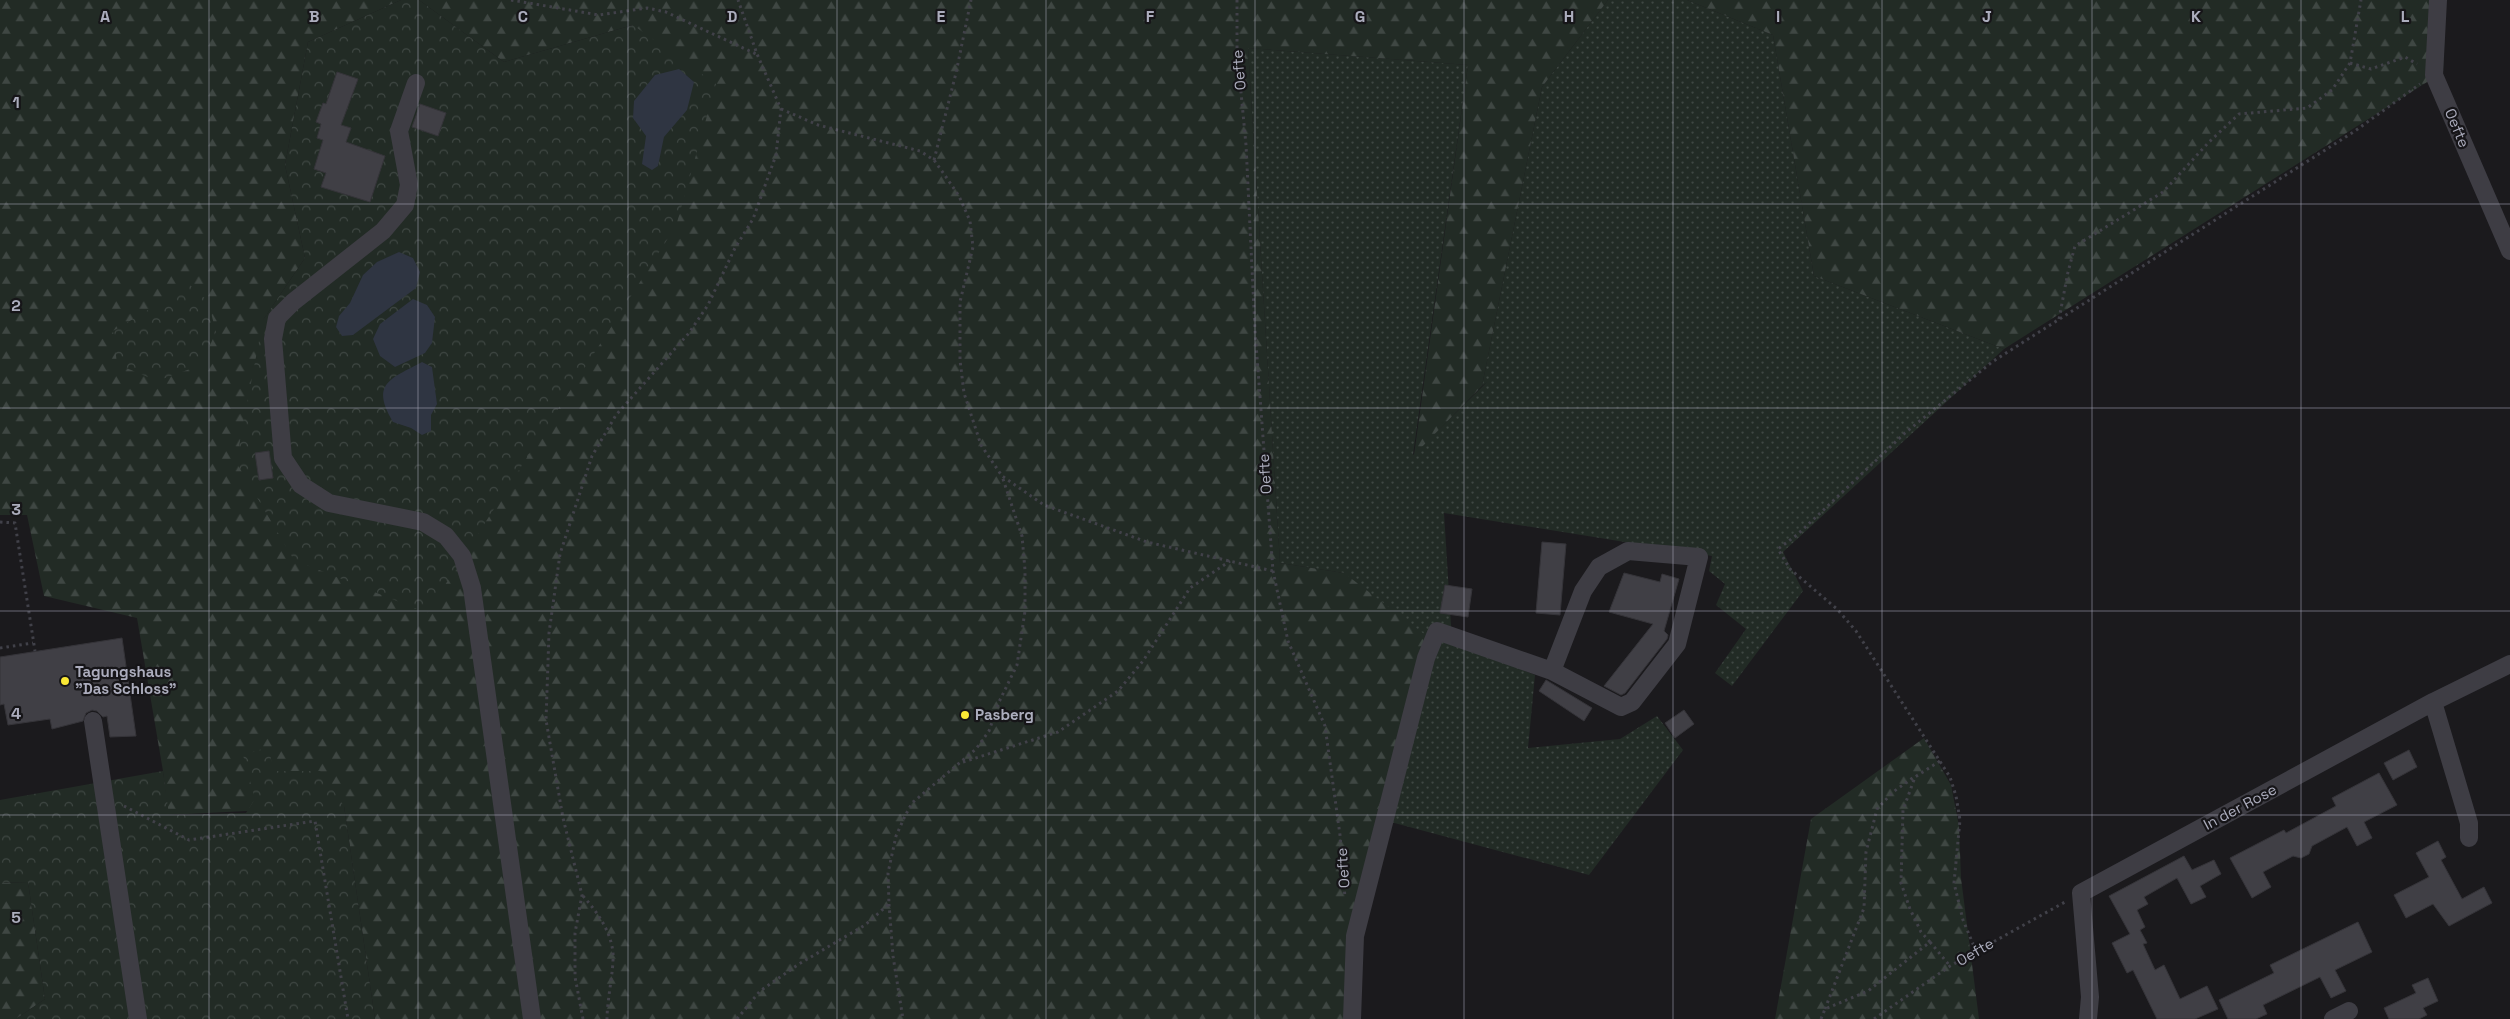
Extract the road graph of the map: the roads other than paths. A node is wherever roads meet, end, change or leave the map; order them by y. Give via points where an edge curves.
1 (2438, 0) edge
2 (416, 83) dead end
3 (2510, 251) edge
4 (2510, 664) edge
5 (1552, 671) junction
6 (2433, 702) junction
7 (93, 720) dead end
8 (2469, 838) dead end
9 (2349, 1011) dead end
10 (138, 1019) edge
11 (532, 1019) edge
12 (1352, 1019) edge
13 (2088, 1019) edge
14 (2333, 1019) edge

1 - 3 street, Oefte via 2434,75
2 - 11 street via 399,132 409,185 405,205 383,231 277,318 273,339 283,458 301,484 329,503 423,522 446,536 462,556 472,588
4 - 6 street, In der Rose
5 - 5 street via 1621,707 1632,702 1677,644 1699,557 1628,551 1599,567 1583,591
5 - 12 street, Oefte via 1437,631 1423,668 1356,936
6 - 8 street via 2469,823
6 - 13 street, In der Rose via 2081,893 2090,997
7 - 10 street
9 - 14 street

